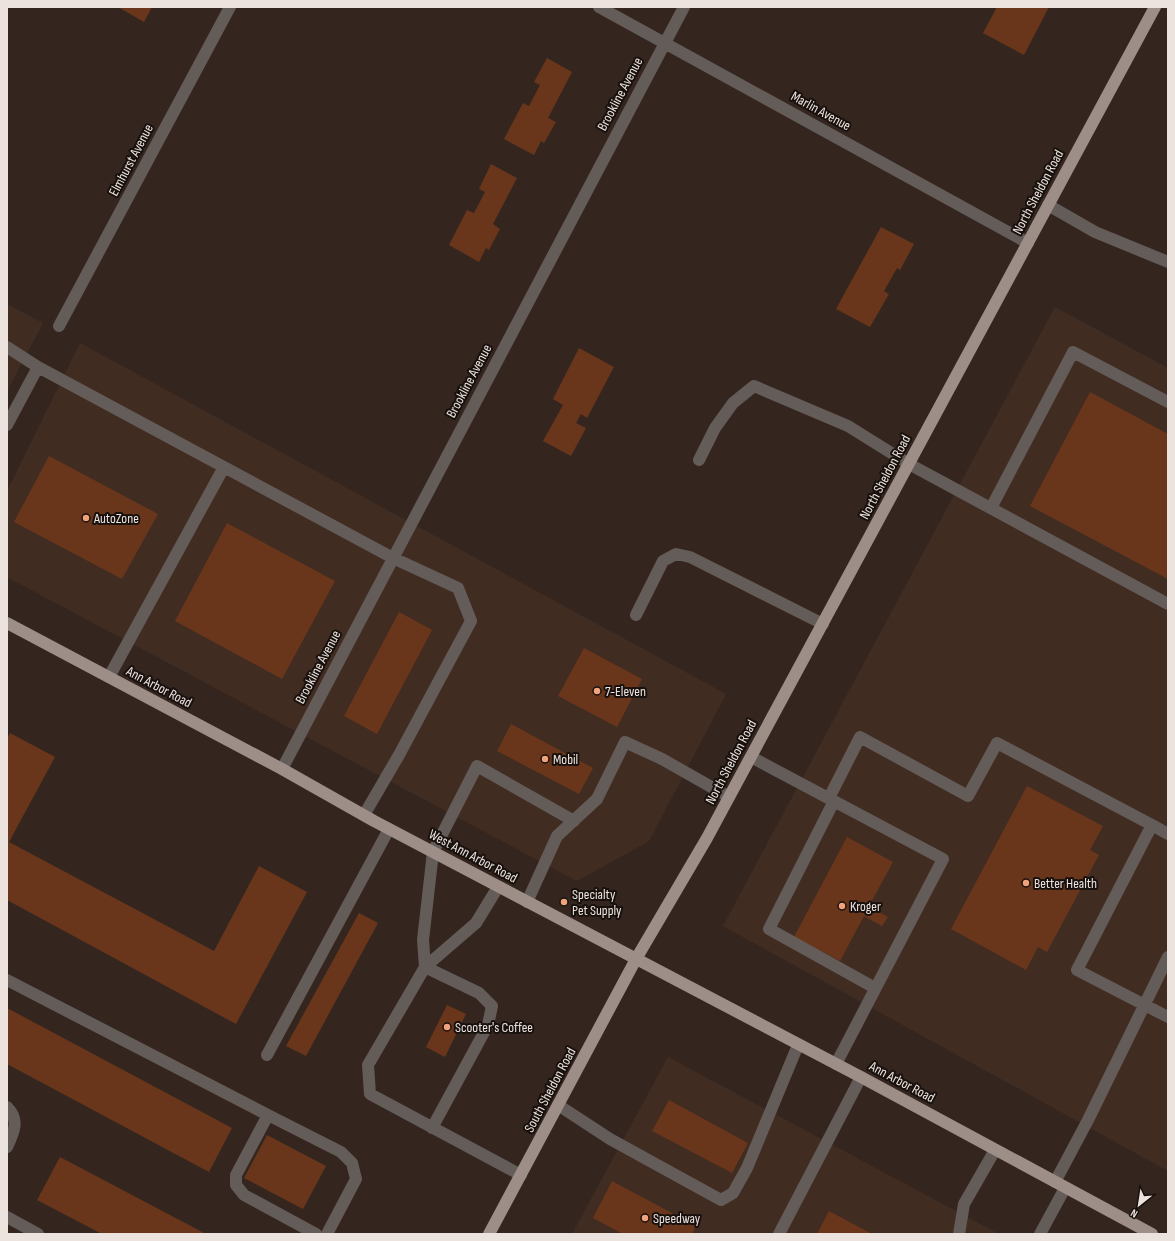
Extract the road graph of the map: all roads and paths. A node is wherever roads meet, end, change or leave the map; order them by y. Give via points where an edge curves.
1 (230, 7) edge
2 (600, 7) edge
3 (684, 7) edge
4 (1155, 7) edge
5 (665, 42) junction
6 (1048, 205) junction
7 (1028, 243) junction
8 (1168, 262) edge
9 (59, 326) dead end
10 (7, 347) edge
11 (38, 367) junction
12 (1168, 402) edge
13 (7, 425) edge
14 (699, 460) dead end
15 (909, 464) junction
16 (224, 467) junction
17 (991, 508) junction
18 (393, 558) junction
19 (1168, 604) edge
20 (636, 615) dead end
21 (822, 624) junction
22 (8, 627) edge
23 (109, 677) junction
24 (751, 757) junction
25 (282, 769) junction
26 (297, 777) joint
27 (729, 797) junction
28 (832, 799) junction
29 (364, 815) junction
30 (574, 821) junction
31 (1152, 825) junction
32 (389, 829) junction
33 (1168, 834) edge
34 (433, 852) junction
35 (498, 887) junction
36 (527, 902) junction
37 (1168, 957) edge
38 (636, 959) junction
39 (425, 967) junction
40 (7, 980) edge
41 (875, 988) junction
42 (1143, 1006) junction
43 (1168, 1017) edge
44 (798, 1045) junction
45 (267, 1055) dead end
46 (836, 1064) junction
47 (861, 1077) junction
48 (558, 1105) junction
49 (7, 1107) edge
50 (268, 1115) junction
51 (432, 1128) junction
52 (7, 1147) edge
53 (995, 1150) junction
54 (521, 1175) junction
55 (1060, 1185) junction
56 (7, 1217) edge
57 (38, 1234) edge
58 (316, 1234) edge
59 (327, 1234) edge
60 (490, 1234) edge
61 (779, 1234) edge
62 (959, 1234) edge
63 (1040, 1234) edge
64 (1152, 1234) edge

1 - 9 street, Elmhurst Avenue
2 - 5 street, Marlin Avenue
3 - 5 street, Brookline Avenue
4 - 6 main road, North Sheldon Road
5 - 7 street, Marlin Avenue
5 - 18 street, Brookline Avenue
6 - 7 main road, North Sheldon Road
6 - 8 street via 1095,232
7 - 15 main road, North Sheldon Road
10 - 11 street
11 - 13 street
11 - 16 street
12 - 17 street via 1073,352
14 - 15 street via 715,428 733,403 754,386 848,426
15 - 17 street
15 - 21 main road, North Sheldon Road
16 - 18 street
16 - 23 street
17 - 19 street
18 - 25 street, Brookline Avenue
18 - 29 street via 458,588 471,621
20 - 21 street via 663,561 676,554 690,557
21 - 24 main road, North Sheldon Road
22 - 23 main road, Ann Arbor Road
23 - 25 main road, Ann Arbor Road
24 - 27 main road, North Sheldon Road
24 - 28 street
25 - 26 main road, Ann Arbor Road
26 - 29 main road, West Ann Arbor Road
27 - 30 street via 662,759 625,742 597,799
27 - 38 main road, North Sheldon Road
28 - 31 street via 860,737 968,796 997,743
28 - 41 street via 769,929
28 - 41 street via 943,859
29 - 32 main road, West Ann Arbor Road
30 - 34 street via 477,766
30 - 36 street via 557,836
31 - 33 street
31 - 42 street via 1077,970
32 - 34 main road, West Ann Arbor Road
32 - 45 street
34 - 35 main road, West Ann Arbor Road
34 - 39 street via 423,940
35 - 36 main road, West Ann Arbor Road
35 - 39 street via 476,924
36 - 38 main road, West Ann Arbor Road
37 - 42 street
38 - 44 main road, Ann Arbor Road
38 - 48 main road, South Sheldon Road
39 - 51 street via 368,1065 370,1094
39 - 51 street via 479,993 492,1006 488,1025
40 - 50 street
41 - 46 street
42 - 43 street
42 - 55 street
44 - 46 main road, Ann Arbor Road
44 - 48 street via 747,1168 733,1193 721,1200 610,1139
46 - 47 main road, Ann Arbor Road
47 - 53 main road, Ann Arbor Road
47 - 61 street
48 - 54 main road, South Sheldon Road
49 - 52 street via 16,1124
50 - 58 street via 236,1175 236,1185 244,1195
50 - 59 street via 341,1152 352,1163 356,1179
51 - 54 street
53 - 55 main road, Ann Arbor Road
53 - 62 street via 964,1204
54 - 60 main road, South Sheldon Road
55 - 63 street
55 - 64 main road, Ann Arbor Road
56 - 57 street

